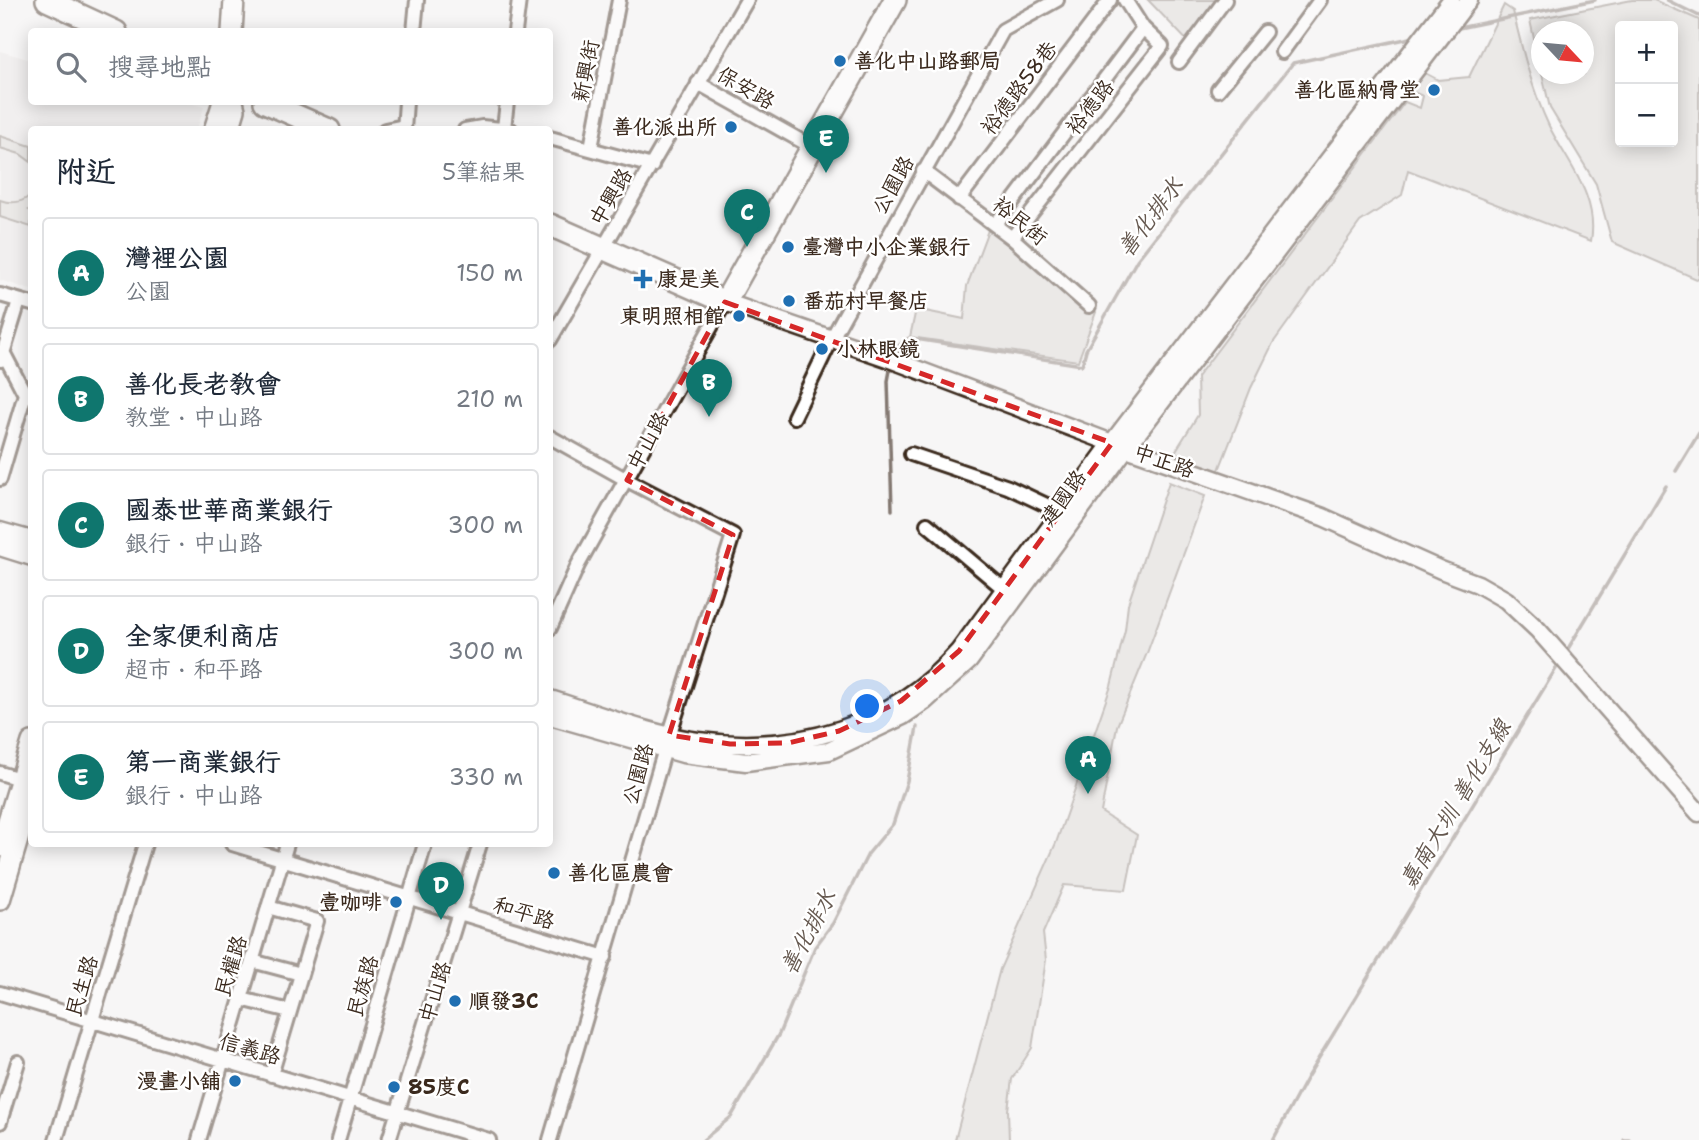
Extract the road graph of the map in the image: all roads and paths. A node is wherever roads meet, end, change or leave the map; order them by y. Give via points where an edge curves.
1 (47, 0) edge
2 (234, 0) edge
3 (417, 0) edge
4 (519, 0) edge
5 (619, 0) edge
6 (747, 0) edge
7 (1057, 0) edge
8 (1110, 0) edge
9 (1125, 0) edge
10 (1225, 0) edge
11 (1320, 0) edge
12 (1451, 0) edge
13 (1469, 0) edge
14 (892, 1) edge
15 (107, 28) edge
16 (232, 28) edge
17 (414, 28) edge
18 (516, 28) edge
19 (1143, 28) junction
20 (1265, 32) dead end
21 (1434, 35) junction
22 (1282, 52) dead end
23 (1179, 62) dead end
24 (698, 83) junction
25 (1218, 90) dead end
26 (222, 105) edge
27 (234, 105) edge
28 (272, 105) edge
29 (407, 105) edge
30 (507, 105) edge
31 (215, 126) edge
32 (230, 126) edge
33 (321, 126) edge
34 (404, 126) edge
35 (508, 126) edge
36 (553, 139) edge
37 (812, 147) junction
38 (591, 148) junction
39 (652, 166) junction
40 (923, 171) junction
41 (960, 199) junction
42 (995, 225) junction
43 (553, 226) edge
44 (1012, 238) junction
45 (603, 249) junction
46 (0, 295) edge
47 (725, 302) junction
48 (25, 303) edge
49 (1089, 306) dead end
50 (553, 335) edge
51 (832, 338) junction
52 (2, 358) edge
53 (28, 398) edge
54 (794, 417) dead end
55 (553, 439) edge
56 (1119, 445) junction
57 (911, 454) dead end
58 (0, 479) edge
59 (627, 480) junction
60 (1061, 512) junction
61 (928, 524) dead end
62 (0, 531) edge
63 (28, 539) edge
64 (0, 547) edge
65 (28, 556) edge
66 (1004, 589) junction
67 (553, 621) edge
68 (553, 700) edge
69 (917, 702) junction
70 (553, 717) edge
71 (667, 742) junction
72 (0, 773) edge
73 (28, 785) edge
74 (1699, 813) edge
75 (144, 847) edge
76 (242, 847) edge
77 (286, 847) edge
78 (424, 847) edge
79 (479, 847) edge
80 (0, 848) edge
81 (283, 859) junction
82 (409, 897) junction
83 (0, 900) edge
84 (268, 907) junction
85 (459, 913) junction
86 (606, 957) junction
87 (252, 961) junction
88 (300, 974) junction
89 (0, 993) edge
90 (241, 999) junction
91 (290, 1011) junction
92 (92, 1021) junction
93 (222, 1061) junction
94 (18, 1062) dead end
95 (271, 1076) junction
96 (351, 1098) junction
97 (398, 1113) junction
98 (0, 1122) edge
99 (56, 1140) edge
100 (199, 1140) edge
101 (338, 1140) edge
102 (390, 1140) edge
103 (489, 1140) edge
104 (550, 1140) edge

1 - 15 main road
2 - 16 main road
3 - 17 street
4 - 18 street
5 - 38 street, 新興街
6 - 24 street, 中興路
7 - 40 street, 公園路 via 1003,30
8 - 41 street, 裕德路58巷
9 - 19 street, 裕德路
10 - 23 street
11 - 22 street
12 - 21 street, 建國路
13 - 21 street, 建國路 via 1450,25
14 - 37 main road, 中山路
19 - 42 street
19 - 44 street, 裕德路 via 1162,46
20 - 25 street
21 - 56 street, 建國路
21 - 56 street, 建國路 via 1417,45
24 - 37 street, 保安路
24 - 39 street, 中興路
26 - 31 main road
27 - 32 main road
28 - 33 main road
29 - 34 street
30 - 35 street
36 - 38 street
37 - 47 main road, 中山路
38 - 39 street
39 - 45 street, 中興路
40 - 41 street, 裕民街
40 - 51 street, 公園路
41 - 42 street, 裕民街
42 - 44 street, 裕民街
43 - 45 main road, 中正路
44 - 49 street, 裕民街
45 - 47 main road, 中正路
45 - 50 street, 中興路
46 - 48 street
47 - 51 street, 中正路
47 - 59 street, 中山路
48 - 52 street
51 - 54 street, 公園路
51 - 56 street, 中正路
52 - 53 street
53 - 58 street
55 - 59 street
56 - 60 street, 建國路
56 - 69 street, 建國路 via 969,661
56 - 74 street, 中正路 via 1323,517 1506,600 1571,665
57 - 60 street via 1008,486
59 - 67 street, 中山路 via 568,584
59 - 71 street, 公園路 via 733,535
60 - 66 street, 建國路
61 - 66 street
62 - 63 street
64 - 65 street
66 - 69 street, 建國路 via 959,650 926,683
68 - 71 street, 建國路
69 - 71 street, 建國路 via 829,751 809,755 746,762 683,754
70 - 71 street, 建國路
71 - 86 street, 公園路
72 - 73 street
73 - 80 main road
73 - 83 main road
75 - 92 street, 民生路
76 - 81 street, 和平路
77 - 81 street, 民權路
78 - 82 street, 民族路
79 - 85 street, 中山路
81 - 82 street, 和平路
81 - 84 street, 民權路
82 - 85 street, 和平路
82 - 96 street, 民族路
84 - 87 street, 民權路
84 - 88 street via 317,921
85 - 86 street, 和平路
85 - 97 street, 中山路
86 - 104 street, 公園路
87 - 88 street
87 - 90 street, 民權路
88 - 91 street
89 - 92 street, 信義路
90 - 91 street
90 - 93 street, 民權路
91 - 95 street
92 - 93 street, 信義路
92 - 99 street, 民生路
93 - 95 street, 信義路
93 - 100 street, 民權路
94 - 98 street
95 - 96 street, 信義路
96 - 97 street, 信義路
96 - 101 street, 民族路
97 - 102 street, 中山路
97 - 103 street, 信義路

